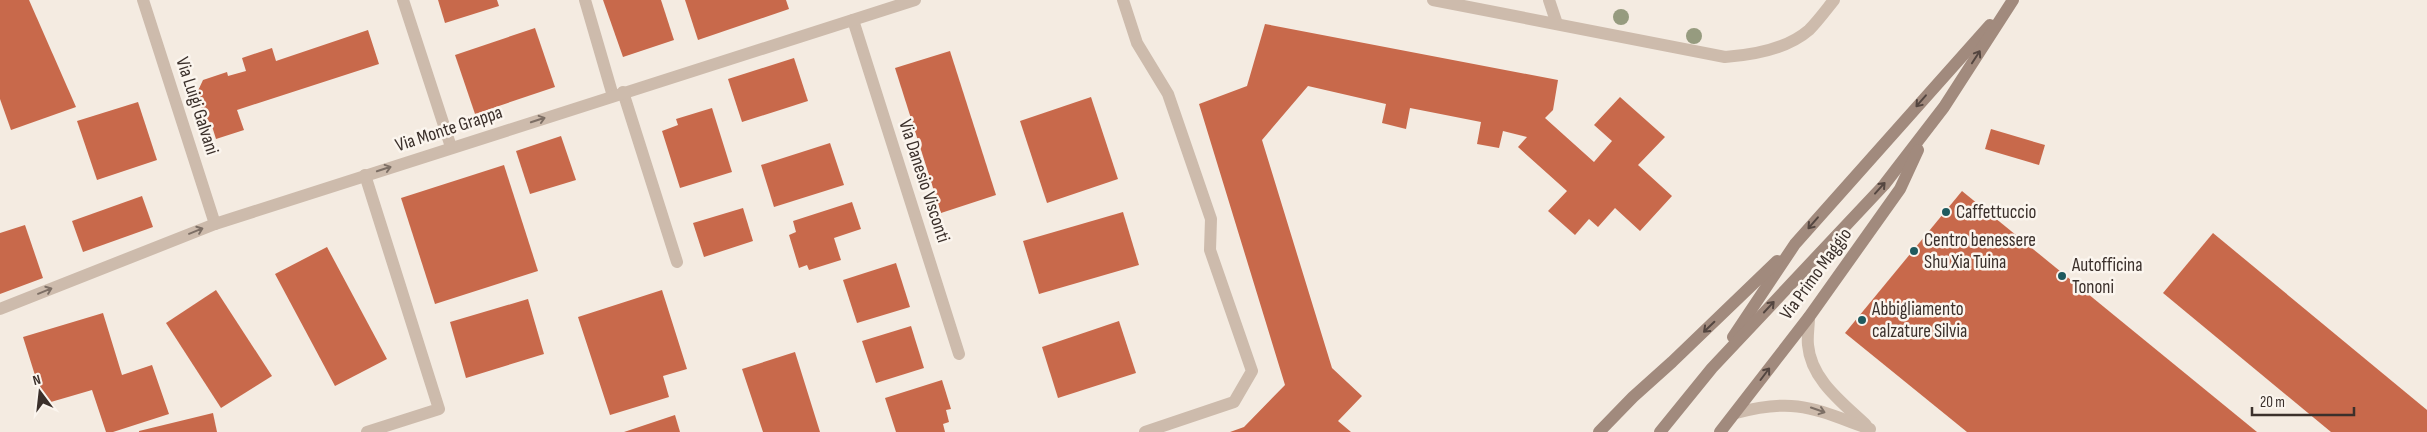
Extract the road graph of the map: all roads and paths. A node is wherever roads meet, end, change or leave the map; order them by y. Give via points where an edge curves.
1 (143, 0) edge
2 (403, 0) edge
3 (585, 0) edge
4 (915, 0) edge
5 (1123, 0) edge
6 (1433, 0) edge
7 (1549, 0) edge
8 (1834, 0) edge
9 (2013, 0) edge
10 (853, 20) junction
11 (1557, 24) junction
12 (618, 94) junction
13 (1927, 129) junction
14 (452, 147) junction
15 (364, 175) junction
16 (216, 224) junction
17 (1795, 244) junction
18 (678, 262) dead end
19 (0, 309) edge
20 (1809, 318) junction
21 (959, 354) dead end
22 (1712, 368) junction
23 (1736, 413) junction
24 (1872, 431) edge
25 (367, 432) edge
26 (1145, 432) edge
27 (1599, 432) edge
28 (1660, 432) edge
29 (1720, 432) edge

1 - 16 street, Via Luigi Galvani
2 - 14 street
3 - 12 street
4 - 10 street, Via Monte Grappa
5 - 26 street via 1136,43 1170,101 1211,219 1210,250 1252,370 1234,402
6 - 11 street
7 - 11 street
8 - 11 street via 1809,29 1792,42 1760,52 1725,57
13 -> 9 street, Via Primo Maggio
9 -> 17 street, Via Primo Maggio
10 - 12 street, Via Monte Grappa
10 - 21 street, Via Danesio Visconti
14 -> 12 street, Via Monte Grappa
12 - 18 street
13 - 20 street, Via Primo Maggio via 1900,190
22 -> 13 street, Via Primo Maggio via 1884,185
15 -> 14 street, Via Monte Grappa
15 - 16 street, Via Monte Grappa
15 - 25 street via 439,409
19 -> 16 street, Via Monte Grappa
17 - 22 street, Via Primo Maggio
17 -> 27 street, Via Primo Maggio
23 -> 20 street, Via Primo Maggio
20 - 24 street via 1808,344 1812,363 1826,387
22 - 28 street, Via Primo Maggio
23 -> 24 street via 1764,405 1789,404 1812,408
23 - 29 street, Via Primo Maggio

